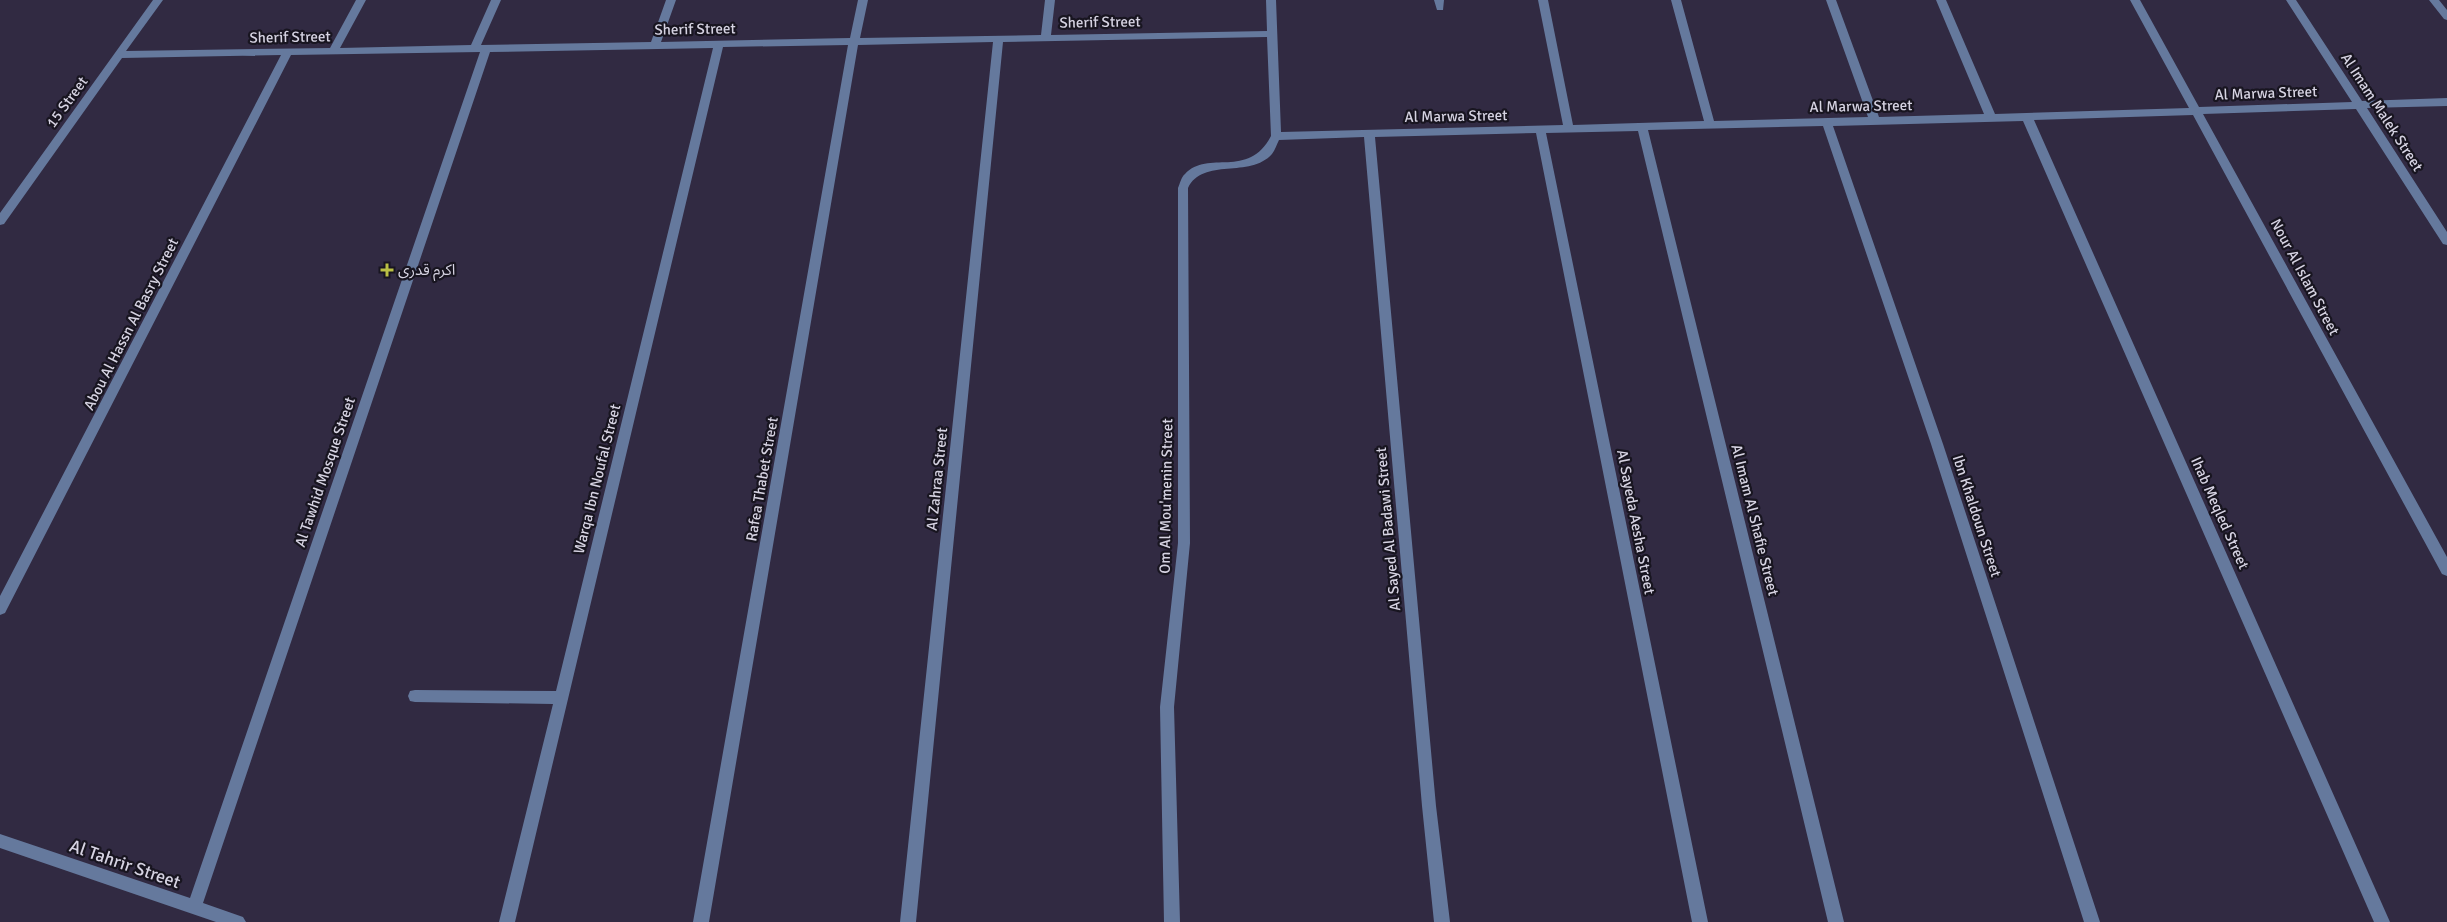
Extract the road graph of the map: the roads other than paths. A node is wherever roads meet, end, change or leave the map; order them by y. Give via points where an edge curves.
1 (158, 0) edge
2 (360, 0) edge
3 (496, 0) edge
4 (671, 0) edge
5 (863, 0) edge
6 (1050, 0) edge
7 (1271, 0) edge
8 (1543, 0) edge
9 (1676, 0) edge
10 (1831, 0) edge
11 (1941, 0) edge
12 (2135, 0) edge
13 (2291, 0) edge
14 (2434, 0) edge
15 (2447, 17) edge
16 (1271, 34) junction
17 (1046, 38) junction
18 (998, 39) junction
19 (854, 41) junction
20 (719, 44) junction
21 (655, 45) junction
22 (481, 48) junction
23 (333, 51) junction
24 (288, 52) junction
25 (119, 55) junction
26 (2447, 102) edge
27 (2360, 104) junction
28 (2198, 110) junction
29 (2027, 117) junction
30 (1991, 118) junction
31 (1875, 121) junction
32 (1827, 122) junction
33 (1710, 125) junction
34 (1642, 126) junction
35 (1540, 129) junction
36 (1569, 129) junction
37 (1369, 134) junction
38 (1276, 136) junction
39 (0, 221) edge
40 (2447, 241) edge
41 (2447, 570) edge
42 (0, 609) edge
43 (415, 696) dead end
44 (561, 698) junction
45 (0, 841) edge
46 (194, 907) junction
47 (238, 922) edge
48 (507, 922) edge
49 (701, 922) edge
50 (908, 922) edge
51 (1172, 922) edge
52 (1442, 922) edge
53 (1700, 922) edge
54 (1836, 922) edge
55 (2092, 922) edge
56 (2382, 922) edge

1 - 25 street, 15 Street
2 - 23 street
3 - 22 street, Al Tawhid Mosque Street
4 - 21 street
5 - 19 street, Rafea Thabet Street
6 - 17 street
7 - 16 street
8 - 36 street
9 - 33 street
10 - 31 street
11 - 30 street
12 - 28 street, Nour Al Islam Street
13 - 27 street, Al Imam Malek Street
14 - 15 street
16 - 17 street, Sherif Street
16 - 38 street
17 - 18 street, Sherif Street
18 - 19 street, Sherif Street
18 - 50 street, Al Zahraa Street
19 - 20 street, Sherif Street
19 - 49 street, Rafea Thabet Street
20 - 21 street, Sherif Street
20 - 44 street, Warqa Ibn Noufal Street
21 - 22 street, Sherif Street
22 - 23 street, Sherif Street
22 - 46 street, Al Tawhid Mosque Street
23 - 24 street, Sherif Street
24 - 25 street, Sherif Street
24 - 42 street, Abou Al Hassn Al Basry Street
25 - 39 street, 15 Street
26 - 27 street, Al Marwa Street
27 - 28 street, Al Marwa Street
27 - 40 street, Al Imam Malek Street
28 - 29 street, Al Marwa Street
28 - 41 street, Nour Al Islam Street
29 - 30 street, Al Marwa Street
29 - 56 street, Ihab Meqled Street
30 - 31 street, Al Marwa Street
31 - 32 street, Al Marwa Street
32 - 33 street, Al Marwa Street
32 - 55 street, Ibn Khaldoun Street via 1937,444
33 - 34 street, Al Marwa Street
34 - 36 street, Al Marwa Street
34 - 54 street, Al Imam Al Shafie Street
35 - 36 street, Al Marwa Street
35 - 37 street, Al Marwa Street
35 - 53 street, Al Sayeda Aesha Street
37 - 38 street, Al Marwa Street
37 - 52 street, Al Sayed Al Badawi Street
38 - 51 street, Om Al Mou'menin Street via 1273,147 1265,156 1252,163 1193,172 1185,179 1183,188 1184,543 1167,707
43 - 44 street
44 - 48 street, Warqa Ibn Noufal Street
45 - 46 street, Al Tahrir Street
46 - 47 street, Al Tahrir Street

